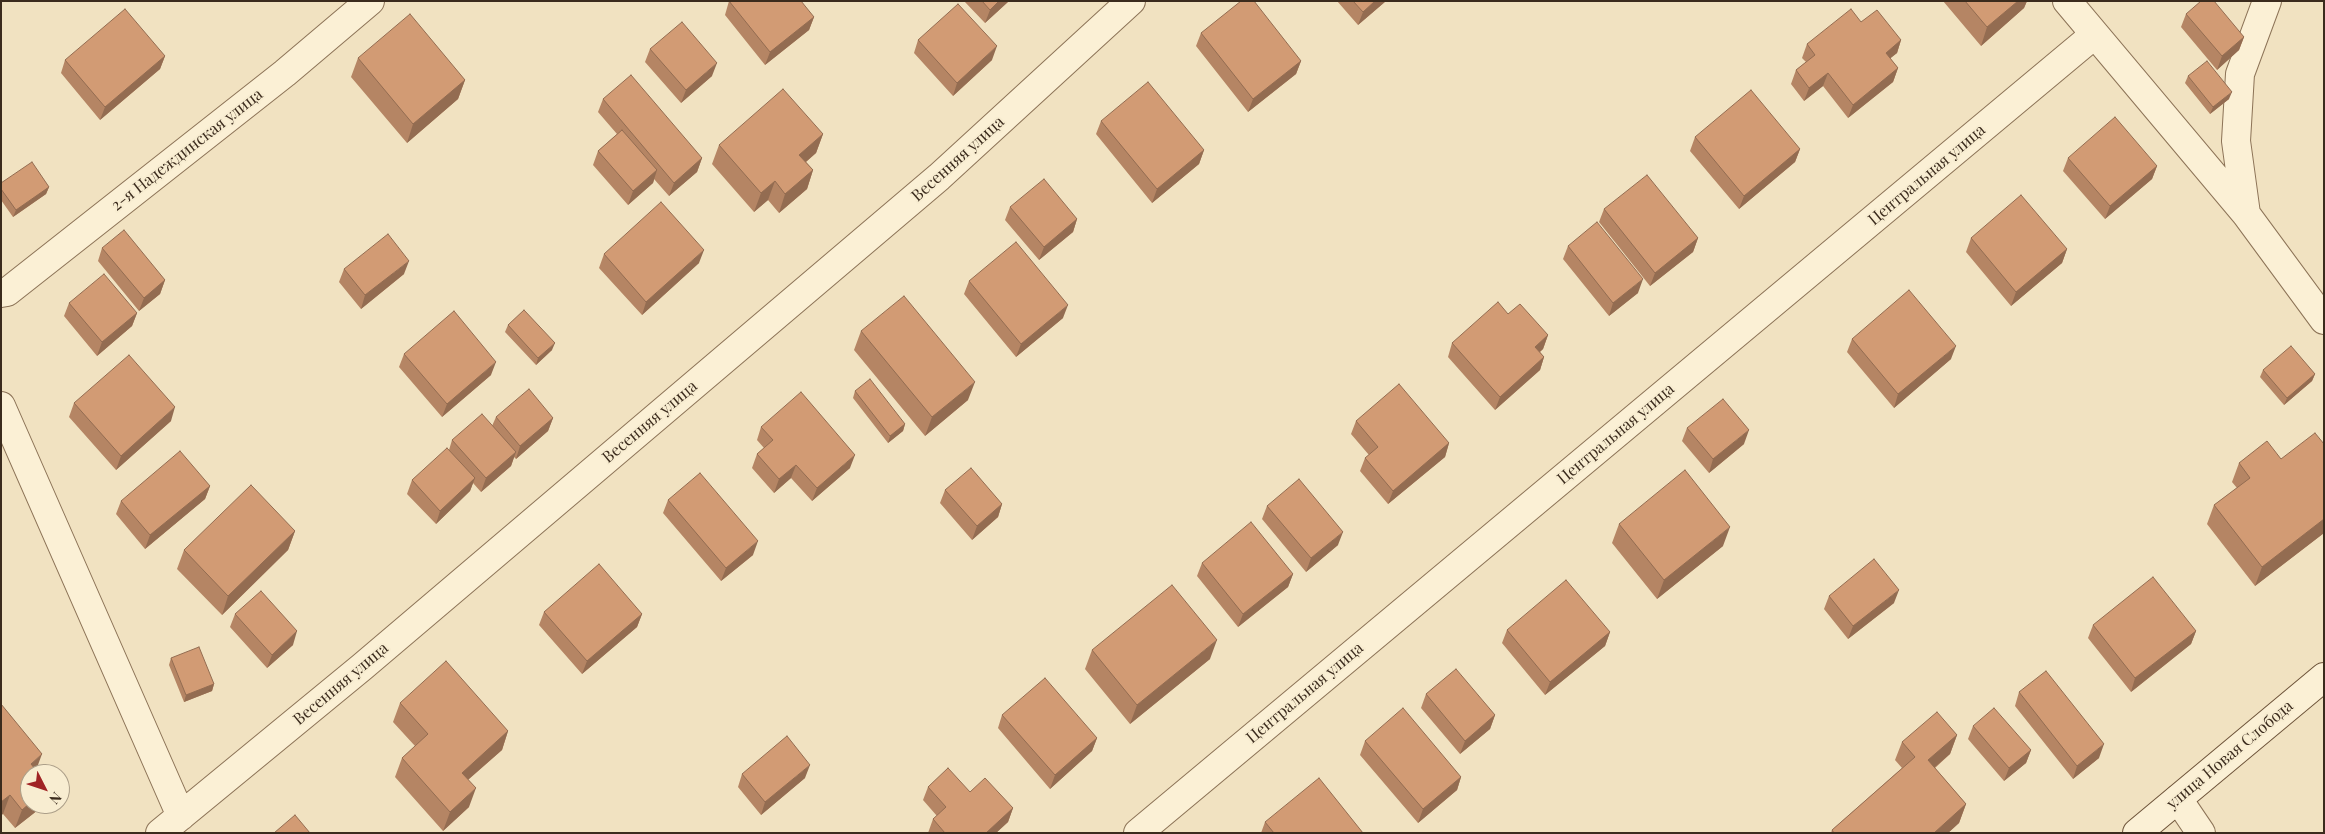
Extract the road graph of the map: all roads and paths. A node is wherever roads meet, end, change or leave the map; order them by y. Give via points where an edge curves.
1 (370, 1) edge
2 (1131, 1) edge
3 (2067, 1) edge
4 (2267, 1) edge
5 (2094, 36) junction
6 (2246, 214) junction
7 (1, 293) edge
8 (2324, 320) edge
9 (1, 406) edge
10 (2324, 677) edge
11 (2178, 799) junction
12 (181, 816) junction
13 (160, 833) edge
14 (1138, 833) edge
15 (2137, 833) edge
16 (2201, 833) edge

1 - 7 street, 2-я Надеждинская улица via 285,73 7,292
2 - 12 street, Весенняя улица via 939,177 362,667
3 - 5 street
4 - 6 street via 2240,74 2236,141
5 - 6 street
5 - 14 street, Центральная улица
6 - 8 street
9 - 12 street
10 - 11 street, улица Новая Слобода
11 - 15 street, улица Новая Слобода
11 - 16 street
12 - 13 street, Весенняя улица

